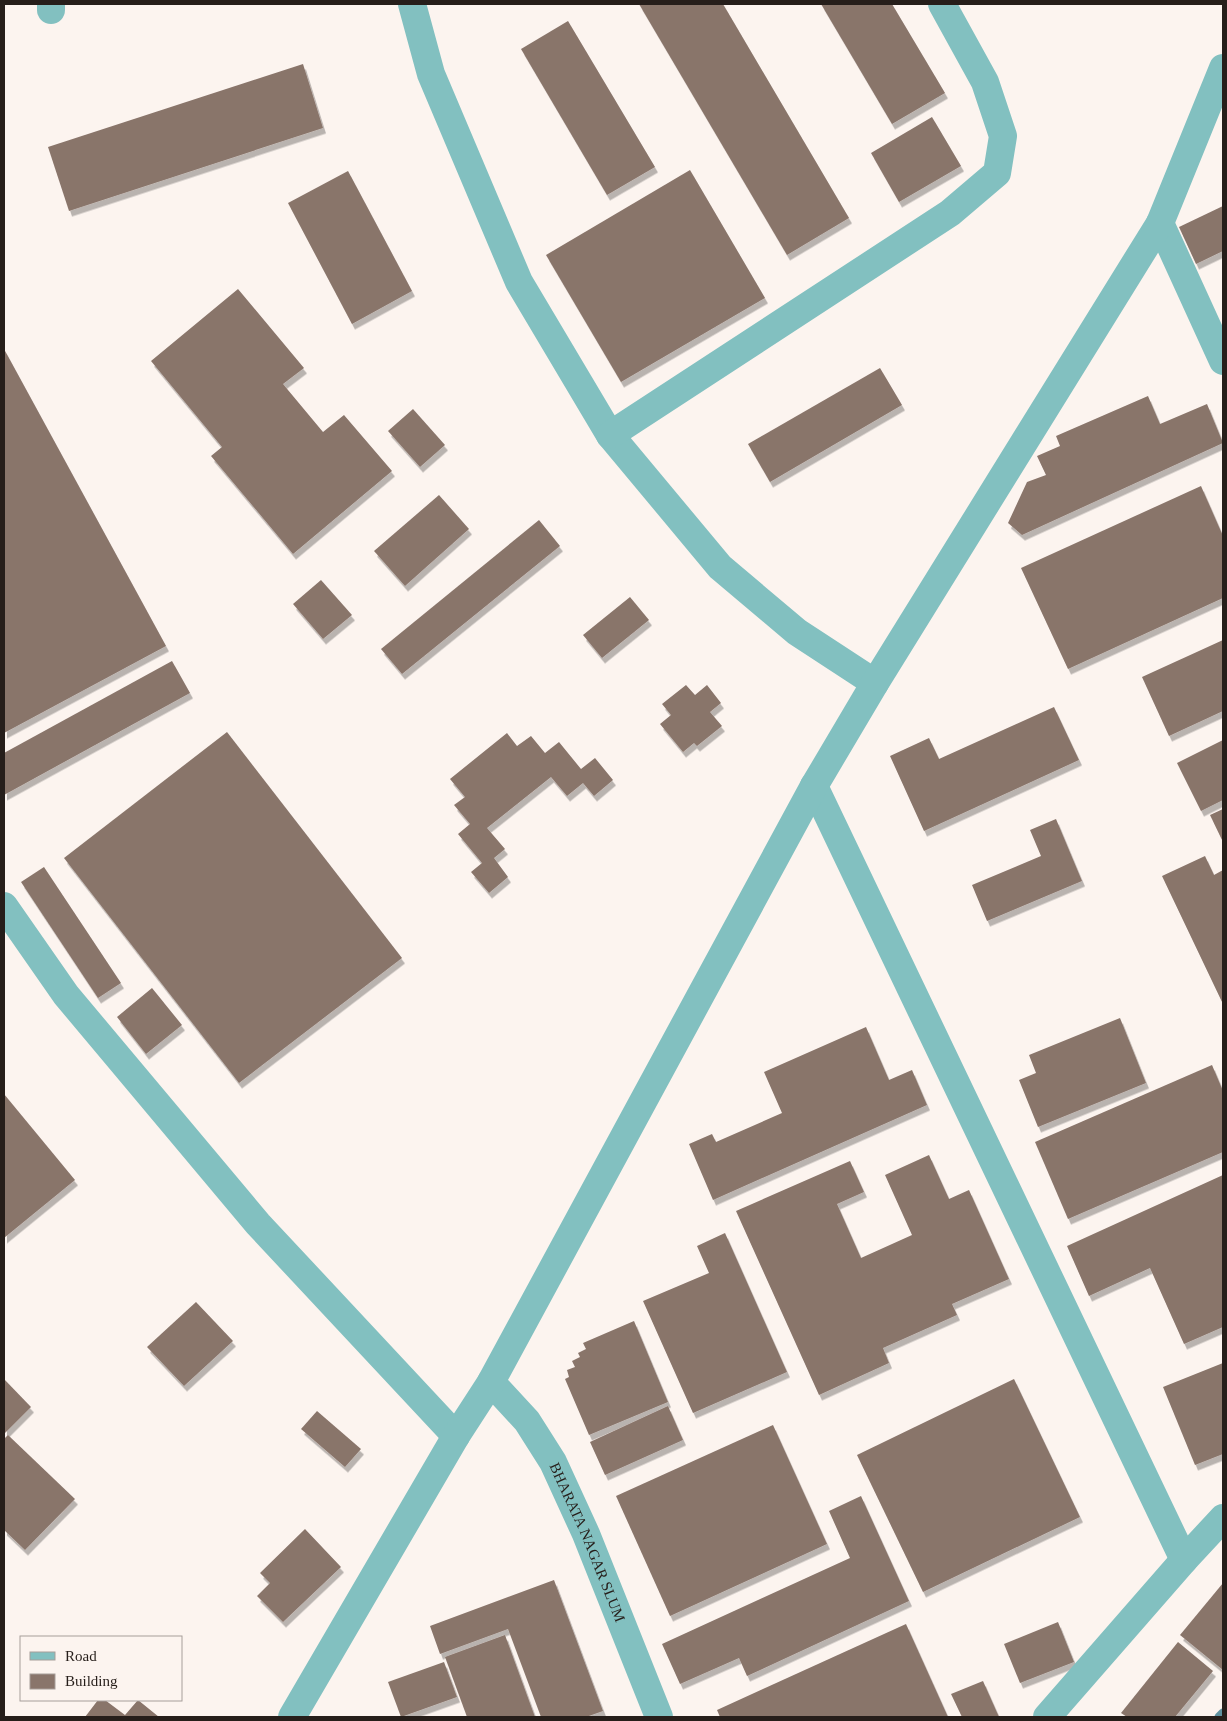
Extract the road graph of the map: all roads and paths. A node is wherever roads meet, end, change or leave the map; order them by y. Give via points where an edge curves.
1 (412, 4) edge
2 (942, 4) edge
3 (1223, 68) edge
4 (1160, 223) junction
5 (1223, 361) edge
6 (610, 436) junction
7 (875, 683) junction
8 (814, 786) junction
9 (4, 906) edge
10 (491, 1382) junction
11 (456, 1436) junction
12 (1223, 1518) edge
13 (1184, 1560) junction
14 (292, 1717) edge
15 (659, 1717) edge
16 (1047, 1717) edge

1 - 6 street via 431,74 519,282
2 - 6 street via 985,82 1003,136 997,173 950,213
3 - 4 street
4 - 5 street
4 - 7 street
6 - 7 street via 720,567 797,632
7 - 8 street
8 - 10 street
8 - 13 street
9 - 11 street via 66,995 258,1224
10 - 11 street
10 - 15 street, BHARATA NAGAR SLUM via 527,1421 553,1462 586,1534
11 - 14 street
12 - 13 street
13 - 16 street

